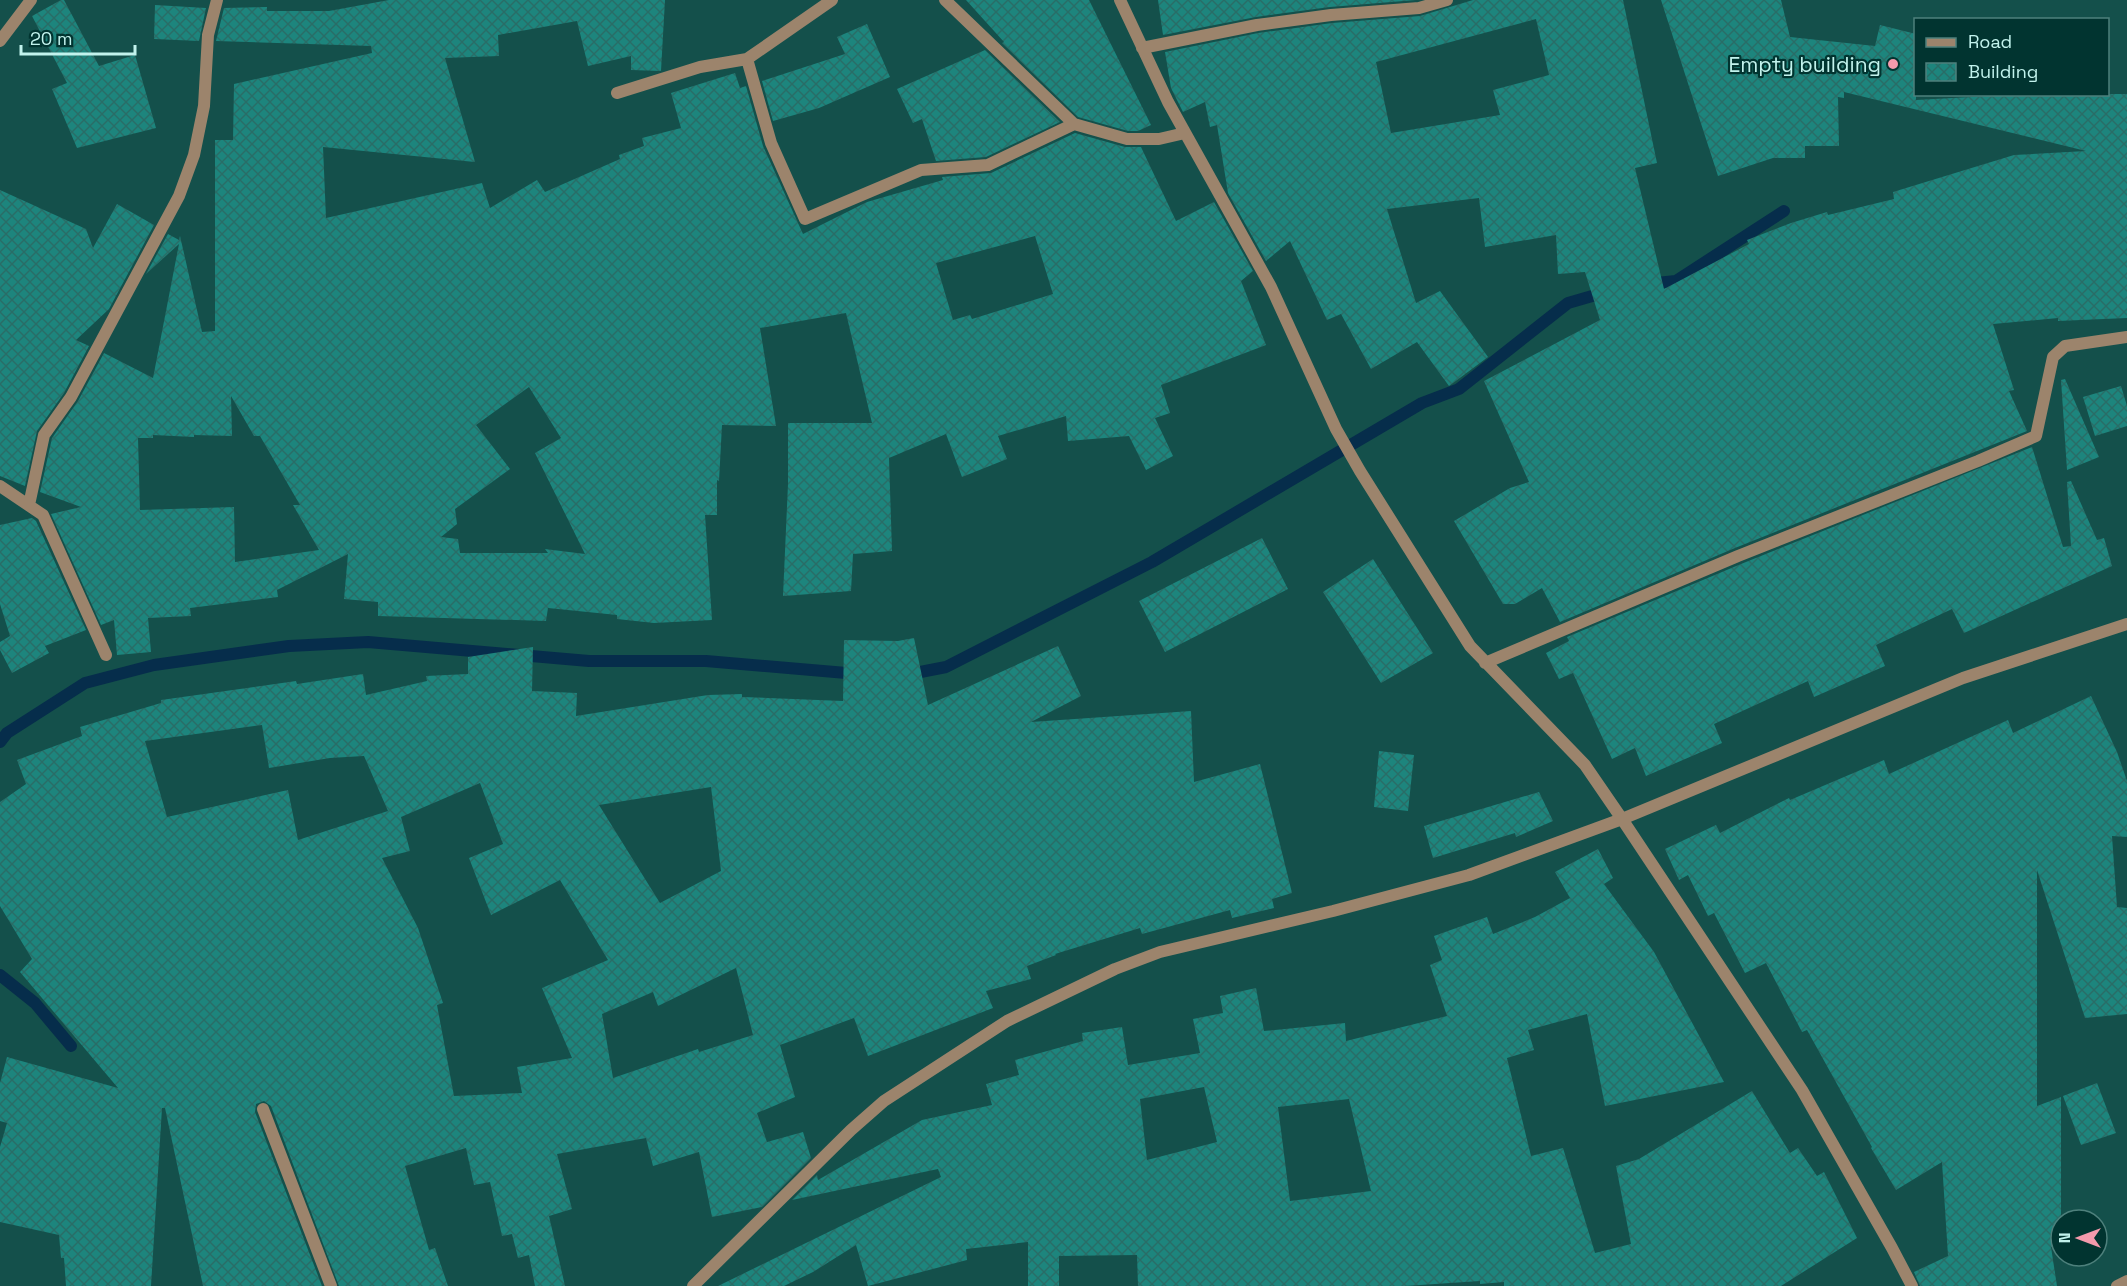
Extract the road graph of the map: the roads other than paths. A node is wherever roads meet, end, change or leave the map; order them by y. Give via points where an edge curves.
1 (31, 0) edge
2 (217, 0) edge
3 (832, 0) edge
4 (945, 0) edge
5 (1120, 0) edge
6 (1447, 0) edge
7 (0, 41) edge
8 (1142, 48) junction
9 (747, 59) junction
10 (617, 93) dead end
11 (1074, 124) junction
12 (1185, 133) junction
13 (2127, 337) edge
14 (0, 486) edge
15 (29, 505) junction
16 (2127, 624) edge
17 (106, 655) dead end
18 (1485, 663) junction
19 (1622, 819) junction
20 (263, 1109) dead end
21 (2127, 1281) edge
22 (331, 1286) edge
23 (693, 1286) edge
24 (1912, 1286) edge
25 (2117, 1286) edge

1 - 7 street
2 - 15 street via 208,35 204,106 194,155 179,196 71,397 44,435
3 - 9 street
4 - 11 street
5 - 8 street
6 - 8 street via 1419,8 1257,25
8 - 12 street
9 - 10 street via 700,66
9 - 11 street via 771,143 805,219 921,170 988,165
11 - 12 street via 1127,139 1159,139
12 - 18 street via 1271,287 1336,429 1470,646
13 - 18 street via 2065,346 2053,357 2036,436
14 - 15 street
15 - 17 street via 44,515
16 - 19 street via 1963,678
18 - 19 street via 1585,765
19 - 23 street via 1469,875 1160,952 1021,1014 884,1101
19 - 24 street via 1802,1090
20 - 22 street
21 - 25 street

